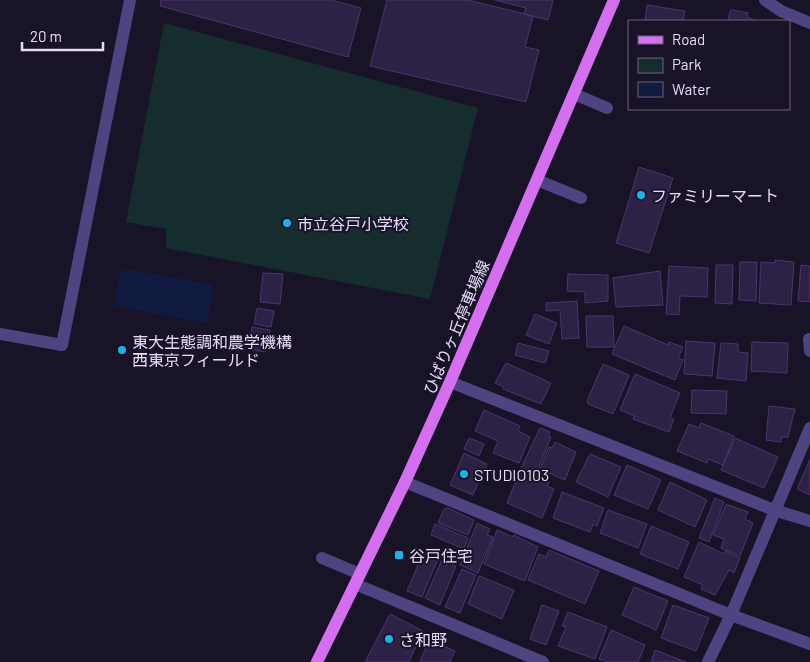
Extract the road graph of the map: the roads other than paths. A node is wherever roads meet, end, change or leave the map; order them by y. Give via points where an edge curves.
1 (130, 0) edge
2 (614, 0) edge
3 (765, 0) edge
4 (810, 23) edge
5 (574, 94) junction
6 (607, 108) dead end
7 (537, 180) junction
8 (581, 198) dead end
9 (0, 334) edge
10 (450, 382) junction
11 (810, 428) edge
12 (405, 482) junction
13 (774, 510) junction
14 (810, 521) edge
15 (322, 558) dead end
16 (357, 579) junction
17 (731, 615) junction
18 (810, 644) edge
19 (317, 662) edge
20 (543, 662) edge
21 (708, 662) edge

1 - 9 street via 62,345
2 - 5 main road, ひばりヶ丘停車場線
3 - 4 street via 781,11
5 - 6 street
5 - 7 main road, ひばりヶ丘停車場線
7 - 8 street
7 - 10 main road, ひばりヶ丘停車場線
10 - 12 main road, ひばりヶ丘停車場線
10 - 13 street
11 - 13 street
12 - 16 main road, ひばりヶ丘停車場線
12 - 17 street
13 - 14 street
13 - 17 street
15 - 16 street
16 - 19 main road, ひばりヶ丘停車場線
16 - 20 street
17 - 18 street
17 - 21 street

